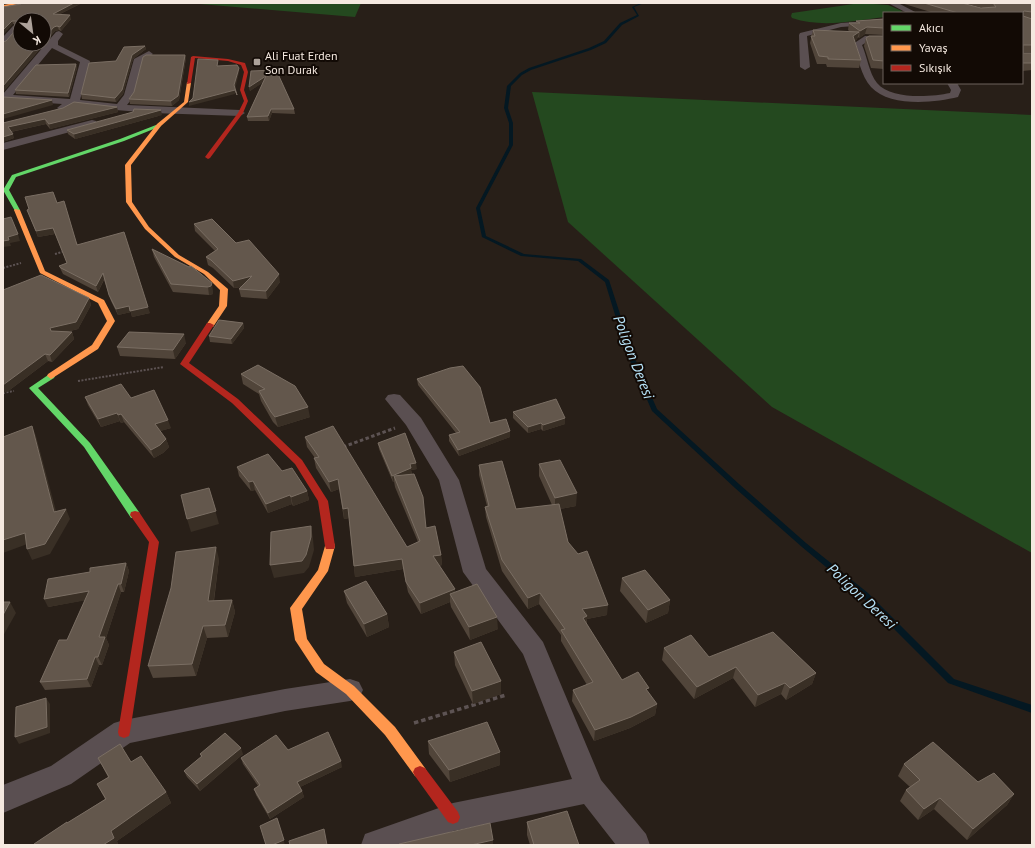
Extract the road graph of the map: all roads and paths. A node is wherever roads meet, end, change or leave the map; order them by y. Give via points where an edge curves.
1 (22, 3) edge
2 (892, 3) edge
3 (3, 6) edge
4 (909, 12) edge
5 (883, 22) edge
6 (12, 32) edge
7 (883, 39) edge
8 (3, 42) edge
9 (149, 54) edge
10 (805, 67) dead end
11 (953, 84) edge
12 (4, 99) edge
13 (74, 102) junction
14 (53, 111) edge
15 (176, 111) junction
16 (118, 112) junction
17 (240, 114) junction
18 (100, 121) edge
19 (159, 125) junction
20 (3, 147) edge
21 (208, 156) dead end
22 (67, 251) edge
23 (38, 259) junction
24 (3, 268) edge
25 (184, 364) junction
26 (71, 382) dead end
27 (34, 388) junction
28 (3, 393) edge
29 (394, 399) dead end
30 (414, 422) junction
31 (342, 447) edge
32 (350, 690) junction
33 (506, 695) dead end
34 (390, 731) junction
35 (124, 732) junction
36 (590, 789) junction
37 (3, 799) edge
38 (453, 817) junction
39 (376, 845) edge
40 (634, 845) edge

1 - 3 street
2 - 4 street
5 - 10 street via 841,25 803,35
6 - 8 street
7 - 11 street via 864,39 857,44 874,84 883,91 909,98 944,98 954,95 956,90
9 - 16 street via 139,58 129,96
12 - 13 street
12 - 13 street via 57,38 54,46 84,61
13 - 14 street
13 - 16 street
15 - 16 street
15 - 17 street
15 - 17 street via 186,102 193,57 243,64 246,72 242,90 246,101
15 - 19 street
17 - 21 street
18 - 20 street
19 - 23 street via 14,176 6,190
19 - 25 street via 128,164 129,202 146,228 177,256 206,273 224,289 223,306
22 - 23 path
23 - 24 path
23 - 27 street via 42,272 101,302 111,321 95,347
25 - 26 path
25 - 32 street via 235,401 299,462 323,501 330,544 323,571 296,608 301,640 320,668
27 - 28 path
27 - 35 street via 87,445 154,542
29 - 30 street
30 - 31 path
30 - 36 street via 449,480 475,572 534,649
32 - 34 street
32 - 35 street via 285,700
33 - 34 path
34 - 38 street
35 - 37 street via 62,775
36 - 38 street
36 - 40 street
38 - 39 street

